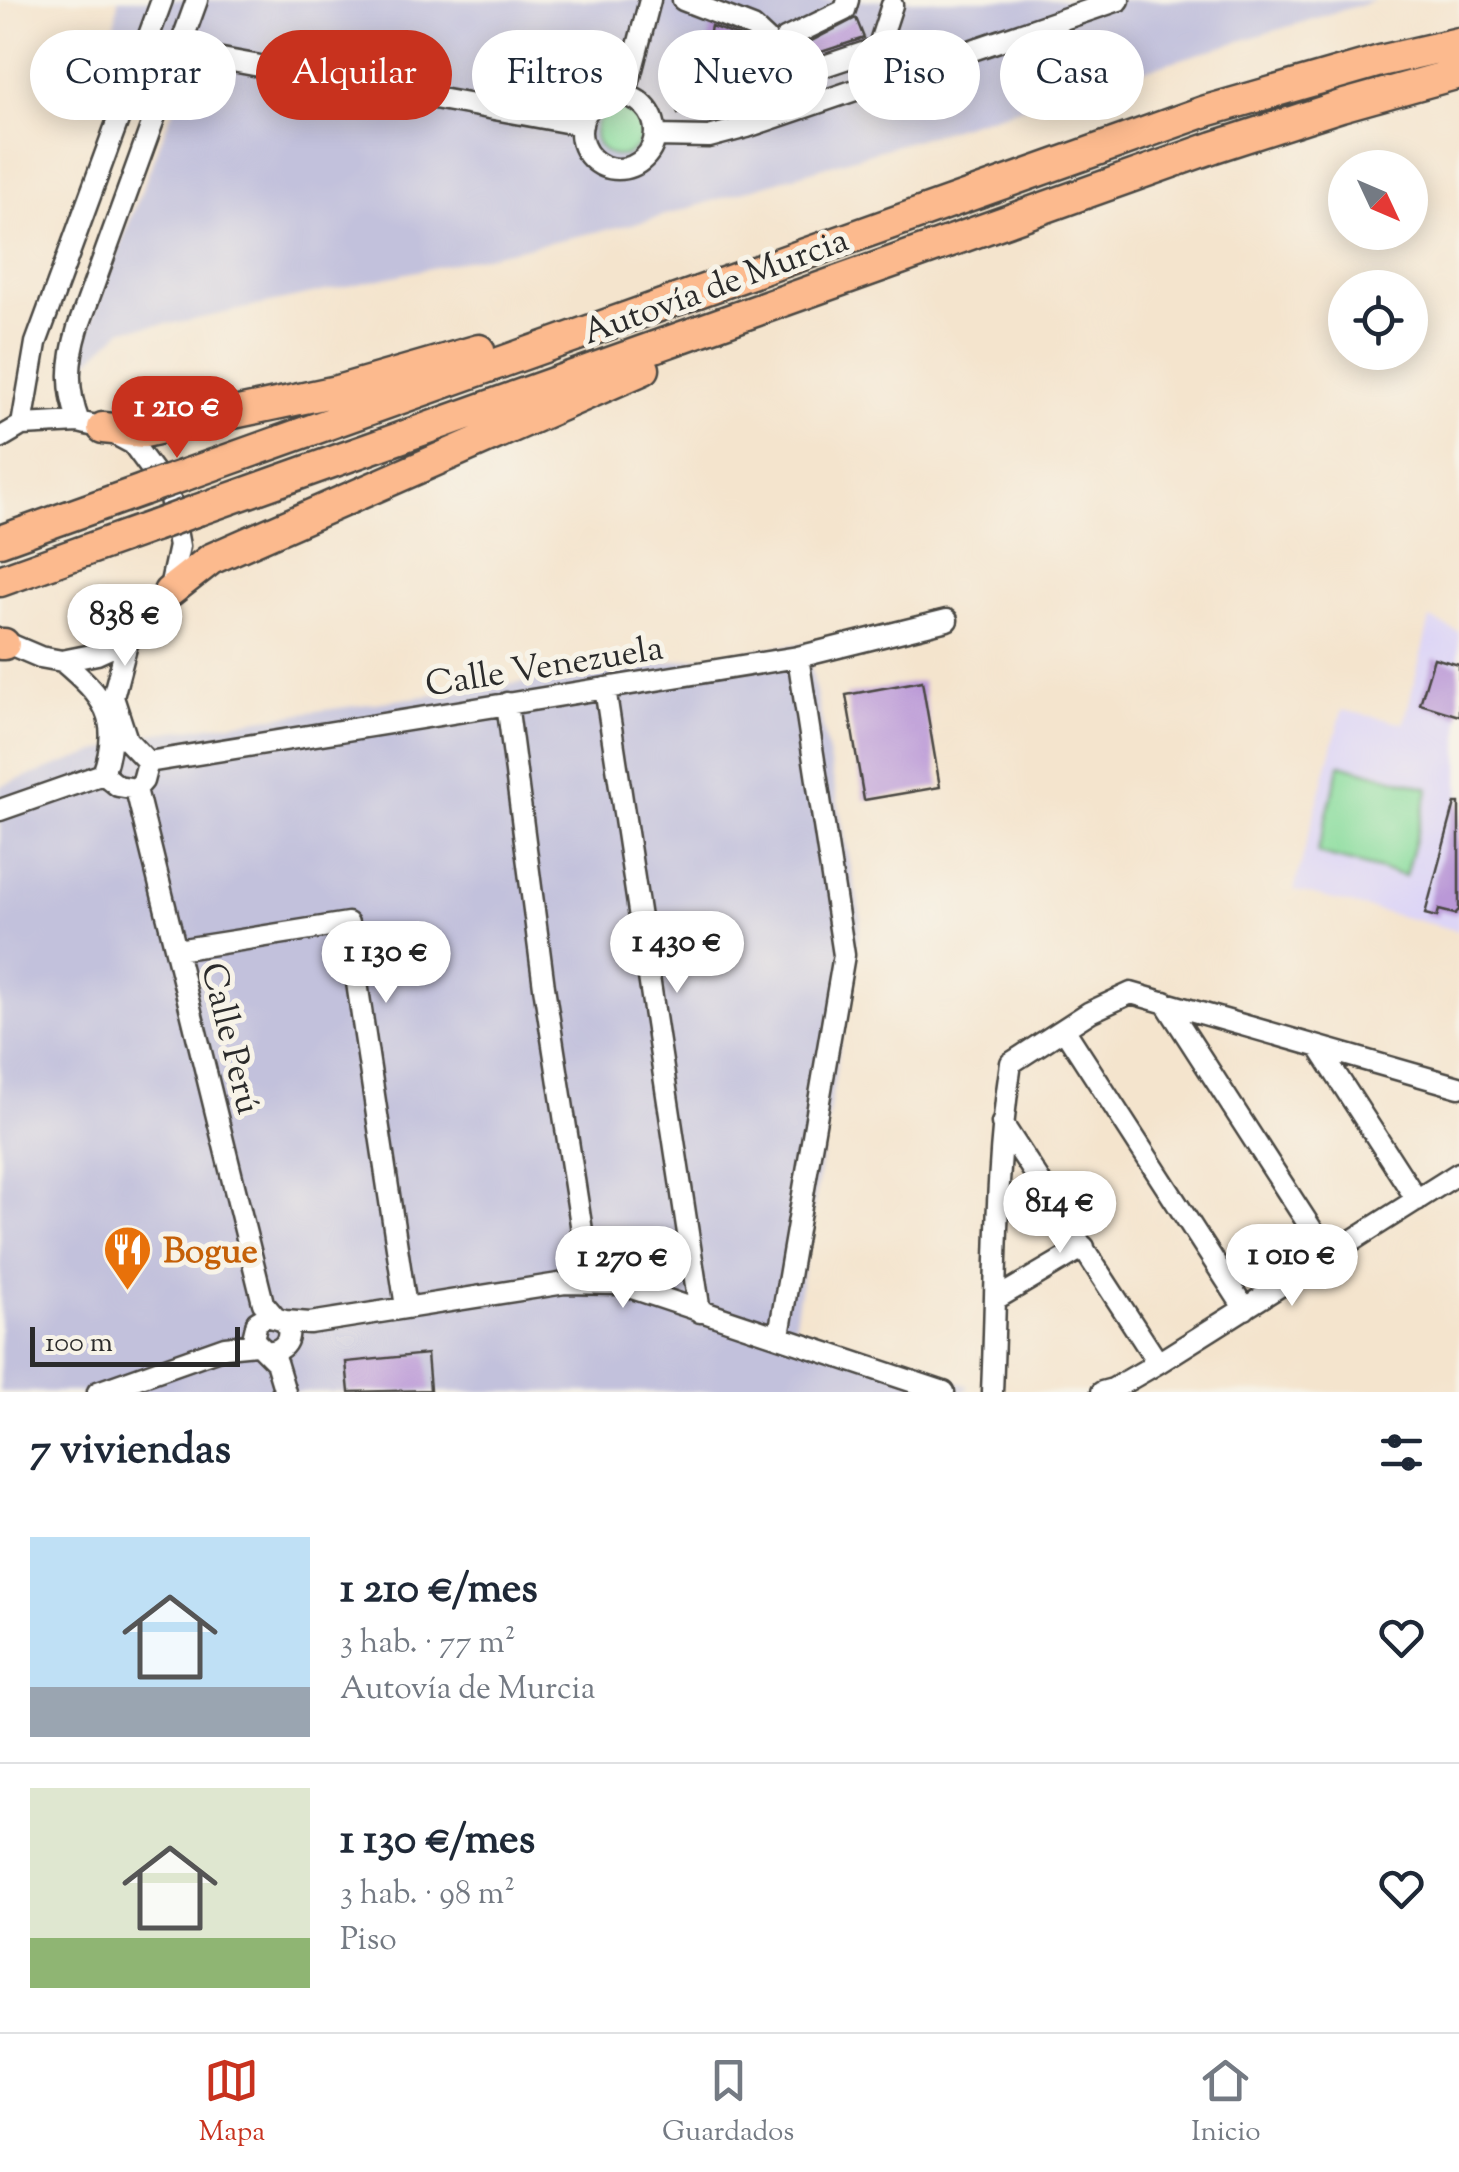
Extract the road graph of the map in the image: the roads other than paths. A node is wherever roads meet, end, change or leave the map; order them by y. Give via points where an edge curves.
1 (162, 0) edge
2 (197, 0) edge
3 (650, 0) edge
4 (683, 0) edge
5 (848, 0) edge
6 (1119, 0) edge
7 (711, 4) edge
8 (892, 5) dead end
9 (1084, 6) edge
10 (186, 30) edge
11 (756, 30) edge
12 (1459, 43) edge
13 (638, 46) edge
14 (236, 62) edge
15 (1459, 73) edge
16 (828, 98) edge
17 (638, 103) edge
18 (153, 120) edge
19 (584, 120) edge
20 (767, 120) edge
21 (582, 125) junction
22 (655, 136) junction
23 (765, 267) junction
24 (874, 269) junction
25 (22, 424) junction
26 (91, 425) junction
27 (0, 438) edge
28 (0, 541) edge
29 (0, 581) edge
30 (169, 592) junction
31 (947, 620) dead end
32 (128, 640) junction
33 (1, 643) edge
34 (798, 658) junction
35 (62, 660) junction
36 (605, 688) junction
37 (507, 704) junction
38 (148, 762) junction
39 (103, 774) junction
40 (136, 789) junction
41 (0, 810) edge
42 (177, 950) junction
43 (1166, 1002) junction
44 (1064, 1029) junction
45 (1319, 1048) junction
46 (1459, 1087) edge
47 (1002, 1122) junction
48 (1459, 1173) edge
49 (1417, 1200) junction
50 (1084, 1246) junction
51 (1329, 1256) junction
52 (590, 1282) junction
53 (996, 1299) junction
54 (406, 1307) junction
55 (1245, 1308) junction
56 (700, 1312) junction
57 (270, 1329) junction
58 (778, 1335) junction
59 (1158, 1364) junction
60 (283, 1382) edge
61 (932, 1391) edge
62 (98, 1392) edge
63 (992, 1392) edge
64 (1102, 1392) edge

1 - 25 street via 36,343
2 - 10 street
3 - 13 street
4 - 7 street
5 - 8 street via 844,10 785,39 796,69 878,48
6 - 9 street
7 - 11 street
9 - 16 street
12 - 23 highway, Autovía de Murcia via 1206,112
14 - 21 street
15 - 24 highway, Autovía de Murcia via 1267,130
17 - 22 street via 654,121
18 - 26 street via 69,361 70,398
19 - 21 street
20 - 22 street via 710,138
21 - 22 street via 592,158 613,168 645,158
23 - 26 highway via 337,391 144,432
23 - 28 highway, Autovía de Murcia, bridge
24 - 29 highway, Autovía de Murcia, bridge
24 - 30 highway via 211,559
25 - 26 street
25 - 27 street
26 - 30 street via 133,444 169,494 179,546
30 - 32 street
31 - 34 street, Calle Venezuela
32 - 35 street
32 - 38 street via 112,697 127,740
33 - 35 street
34 - 36 street, Calle Venezuela
34 - 58 street via 844,955
35 - 39 street via 106,708 113,739
36 - 37 street, Calle Venezuela
36 - 56 street
37 - 38 street, Calle Venezuela
37 - 52 street
38 - 40 street
39 - 40 street
39 - 41 street
40 - 42 street, Calle Perú
42 - 54 street via 348,923
42 - 57 street, Calle Perú
43 - 44 street via 1131,994
43 - 45 street
43 - 51 street
44 - 47 street via 1012,1063
44 - 55 street
45 - 46 street
45 - 49 street
47 - 50 street
47 - 53 street
48 - 49 street
49 - 51 street
50 - 53 street
50 - 59 street
51 - 55 street
52 - 54 street
52 - 56 street via 620,1284
53 - 63 street
54 - 57 street
55 - 59 street
56 - 58 street
57 - 60 street, Calle Perú
57 - 62 street
58 - 61 street
59 - 64 street

